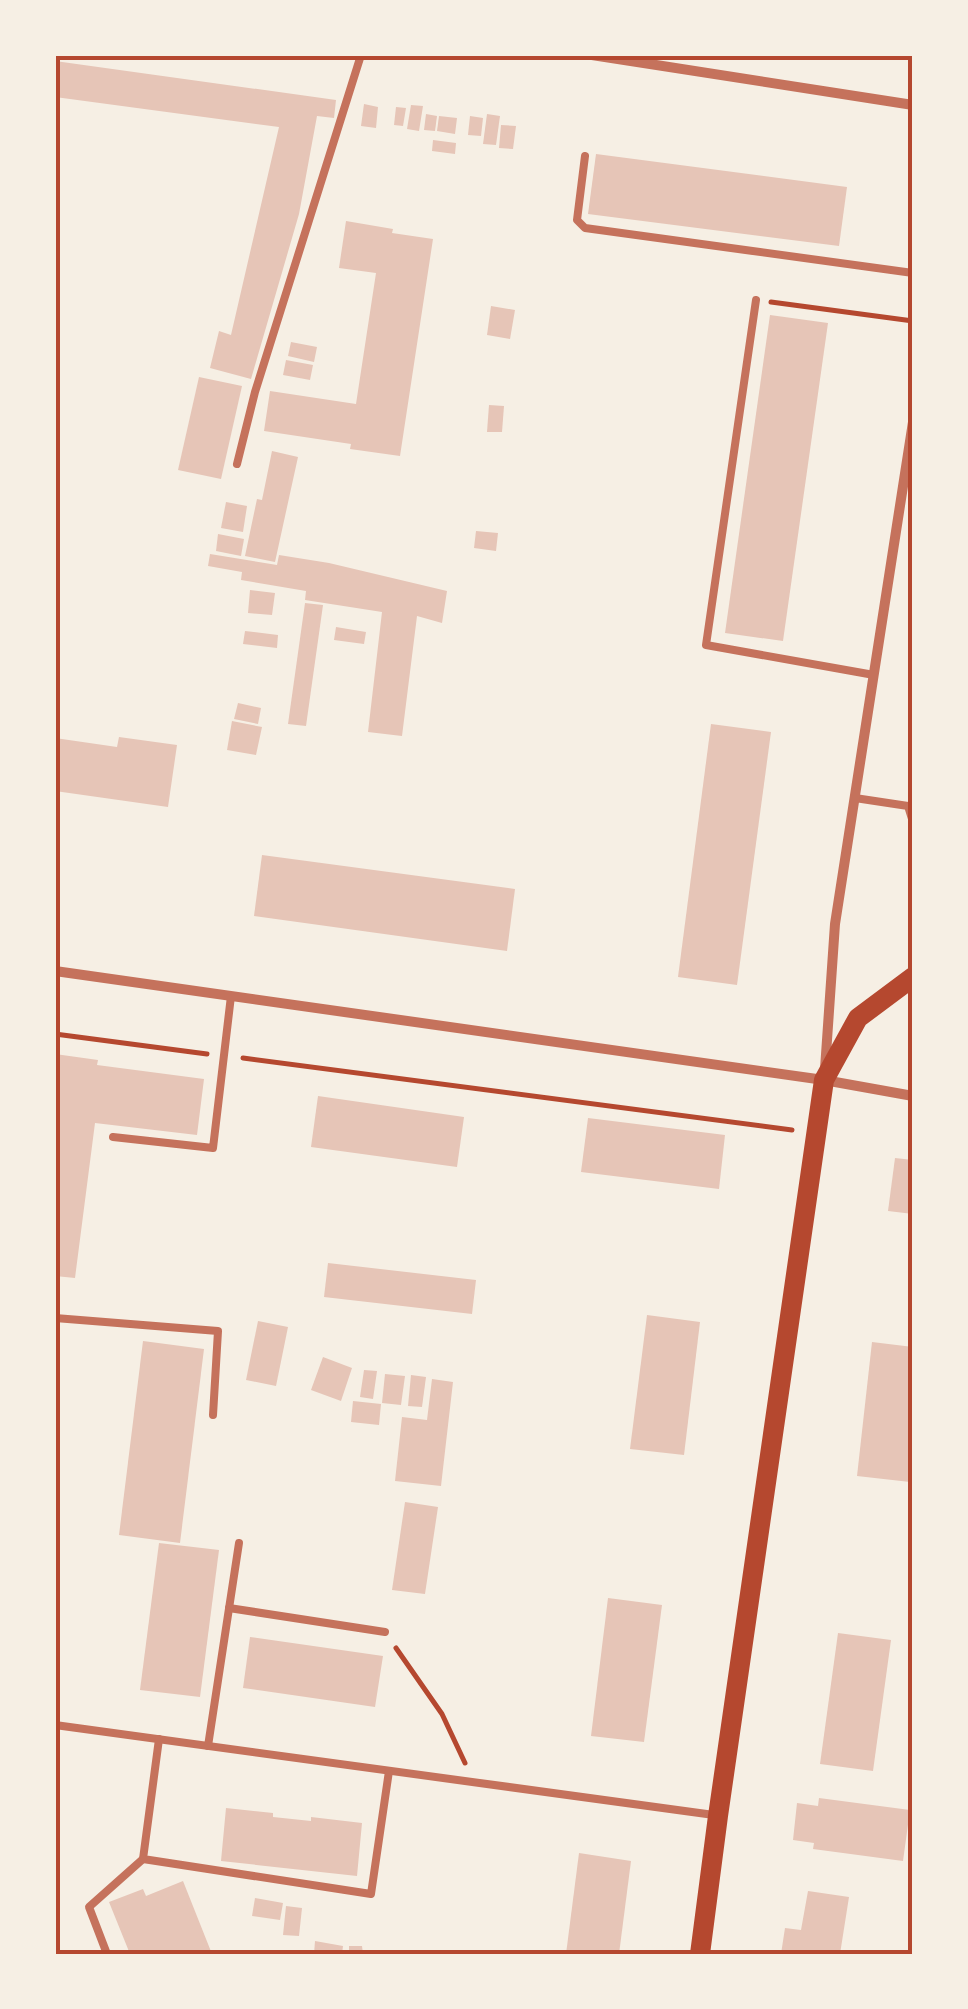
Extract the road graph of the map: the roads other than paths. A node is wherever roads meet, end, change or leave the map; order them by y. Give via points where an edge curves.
1 (361, 55) edge
2 (592, 55) edge
3 (913, 105) edge
4 (585, 156) dead end
5 (913, 273) edge
6 (756, 300) road end
7 (913, 422) edge
8 (911, 449) edge
9 (238, 464) dead end
10 (874, 675) junction
11 (855, 798) junction
12 (913, 822) edge
13 (55, 971) edge
14 (913, 977) edge
15 (232, 996) junction
16 (824, 1080) junction
17 (913, 1096) edge
18 (113, 1136) dead end
19 (55, 1318) edge
20 (214, 1415) dead end
21 (239, 1543) dead end
22 (229, 1608) junction
23 (385, 1632) road end
24 (55, 1725) edge
25 (159, 1739) junction
26 (208, 1746) junction
27 (389, 1771) junction
28 (718, 1816) junction
29 (143, 1859) junction
30 (107, 1954) edge
31 (700, 1954) edge

1 - 9 lane
2 - 3 street
4 - 5 lane via 577,220 585,228
6 - 10 lane via 706,645
7 - 8 street
8 - 10 street
10 - 11 street
11 - 12 lane via 908,806
11 - 16 street via 835,924
13 - 15 street
14 - 16 main road via 858,1018
15 - 16 street
15 - 18 lane via 214,1148
16 - 17 street
16 - 28 main road
19 - 20 lane via 218,1331
21 - 22 lane
22 - 23 lane
22 - 26 lane
24 - 25 lane
25 - 26 lane
25 - 29 lane
26 - 27 lane
27 - 28 lane
27 - 29 lane via 371,1894
28 - 31 main road
29 - 30 lane via 89,1908

